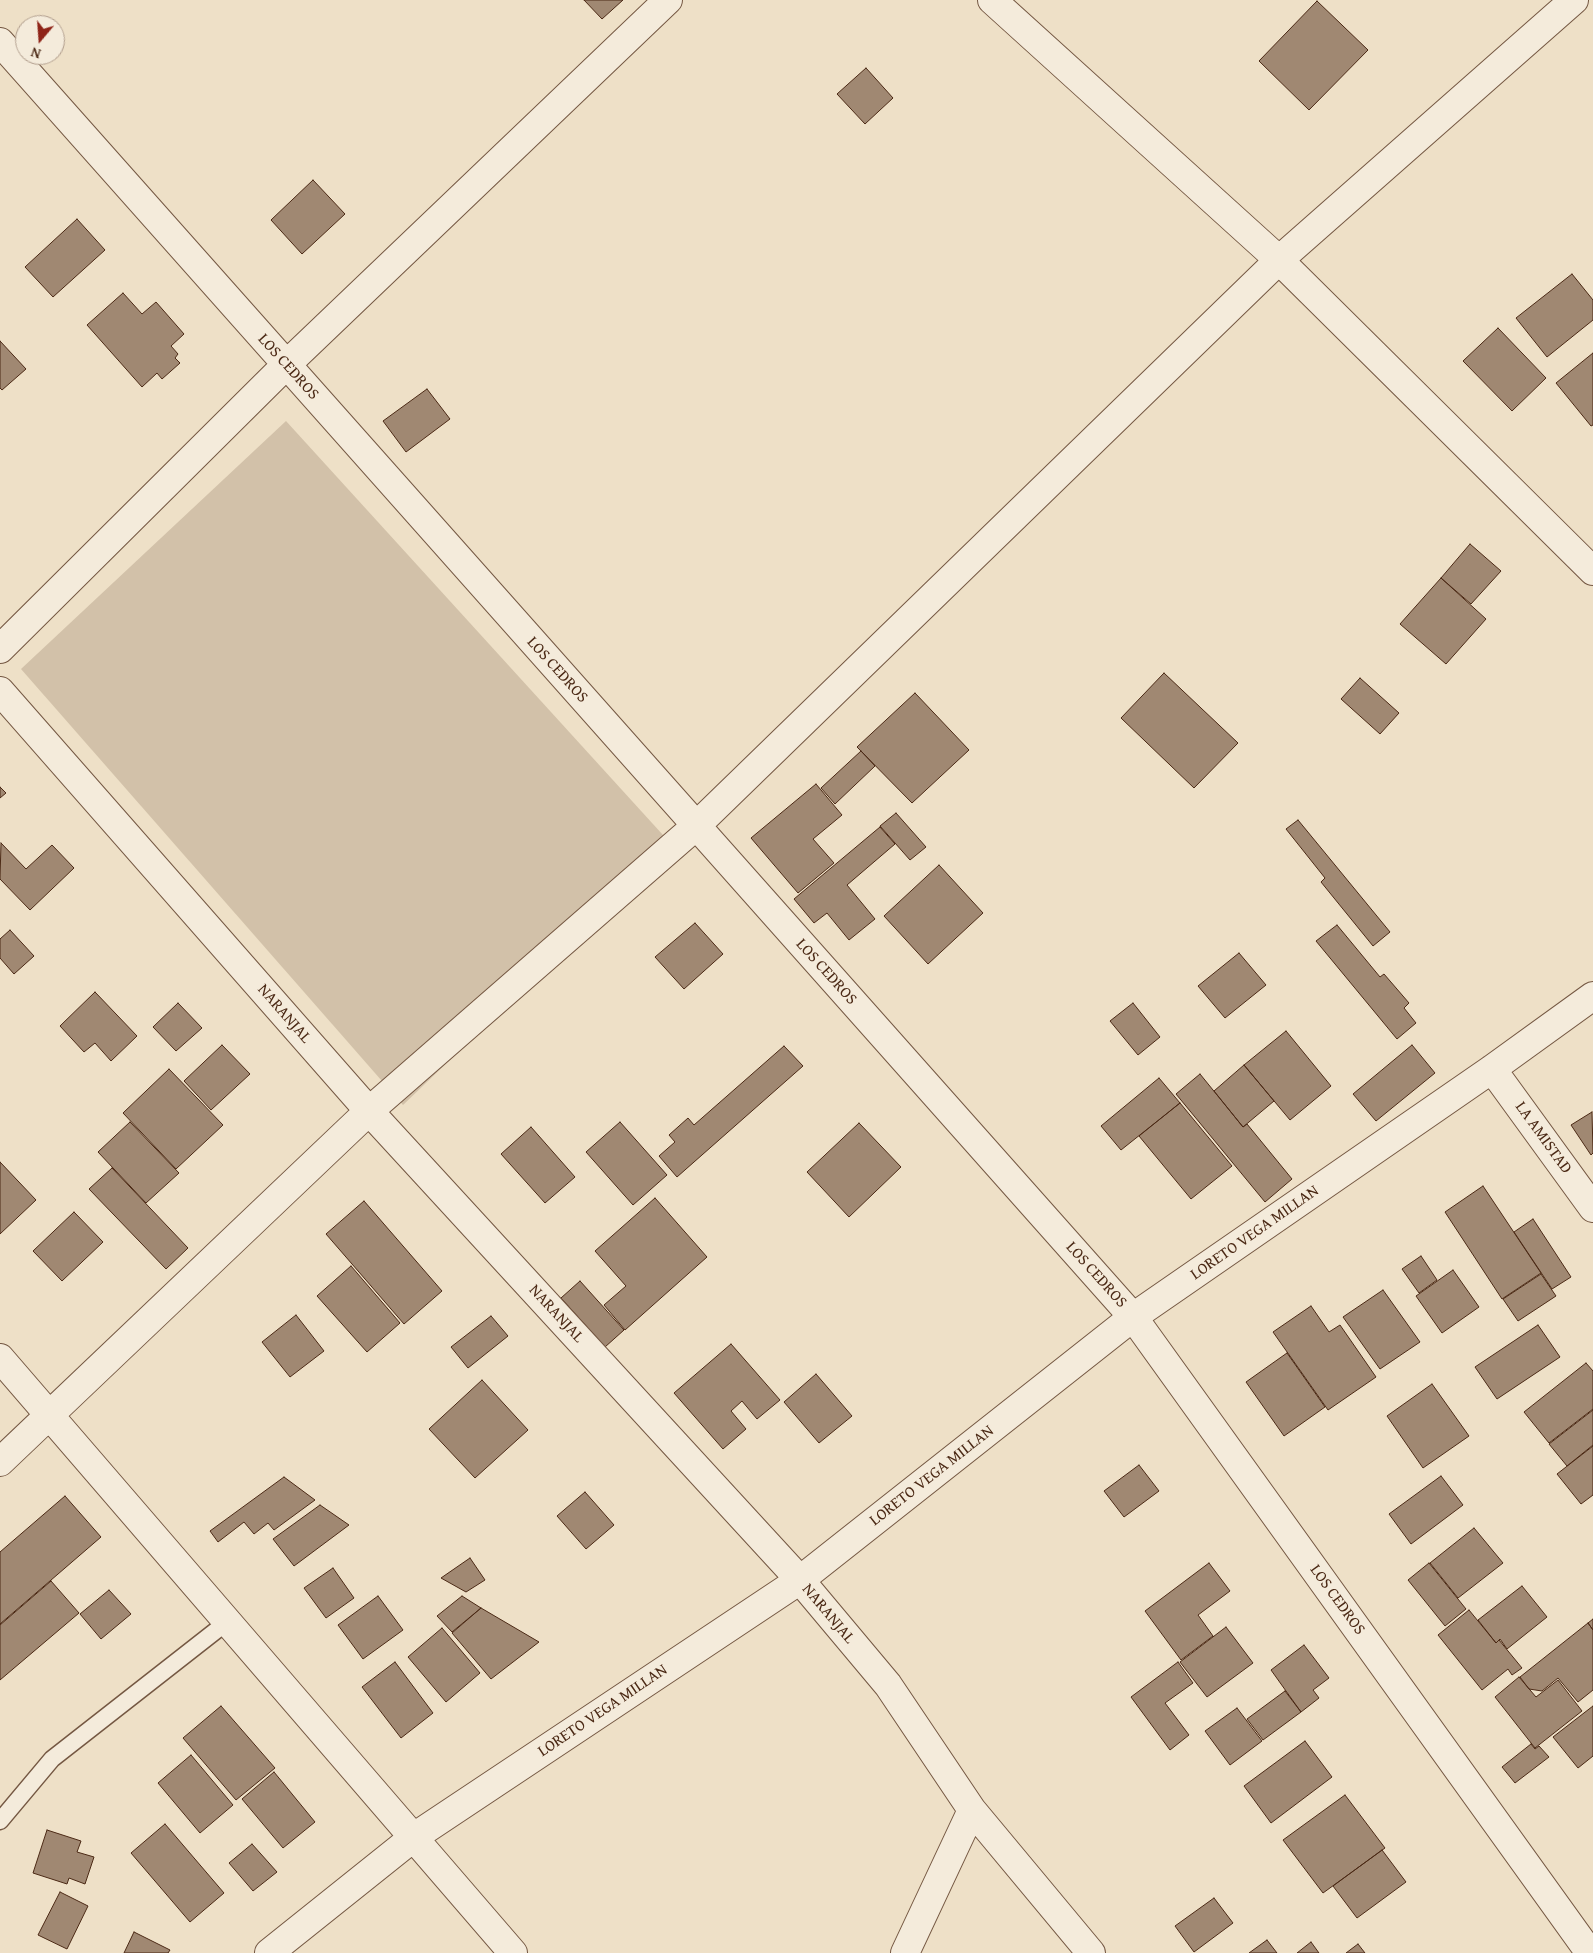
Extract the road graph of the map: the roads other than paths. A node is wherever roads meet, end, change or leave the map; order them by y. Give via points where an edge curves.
1 (668, 0) edge
2 (992, 0) edge
3 (1574, 0) edge
4 (0, 42) edge
5 (1279, 260) junction
6 (286, 366) junction
7 (1593, 571) edge
8 (0, 649) edge
9 (0, 691) edge
10 (696, 826) junction
11 (1593, 996) edge
12 (1492, 1069) junction
13 (369, 1111) junction
14 (1593, 1208) edge
15 (1133, 1317) junction
16 (0, 1358) edge
17 (50, 1416) junction
18 (0, 1462) edge
19 (800, 1580) junction
20 (227, 1622) junction
21 (972, 1810) junction
22 (0, 1821) edge
23 (414, 1837) junction
24 (269, 1953) edge
25 (513, 1953) edge
26 (905, 1953) edge
27 (1091, 1953) edge
28 (1590, 1953) edge

1 - 6 street
2 - 5 street
3 - 5 street
4 - 6 street, LOS CEDROS
5 - 7 street
5 - 10 street
6 - 8 street
6 - 10 street, LOS CEDROS
9 - 13 street, NARANJAL
10 - 13 street
10 - 15 street, LOS CEDROS
11 - 12 street, LORETO VEGA MILLAN
12 - 14 street, LA AMISTAD
12 - 15 street, LORETO VEGA MILLAN
13 - 17 street
13 - 19 street, NARANJAL
15 - 19 street, LORETO VEGA MILLAN
15 - 28 street, LOS CEDROS
16 - 17 street
17 - 18 street
17 - 20 street
19 - 21 street, NARANJAL via 888,1685
19 - 23 street, LORETO VEGA MILLAN
20 - 22 lane via 52,1759
20 - 23 street
21 - 26 street
21 - 27 street, NARANJAL
23 - 24 street, LORETO VEGA MILLAN
23 - 25 street

